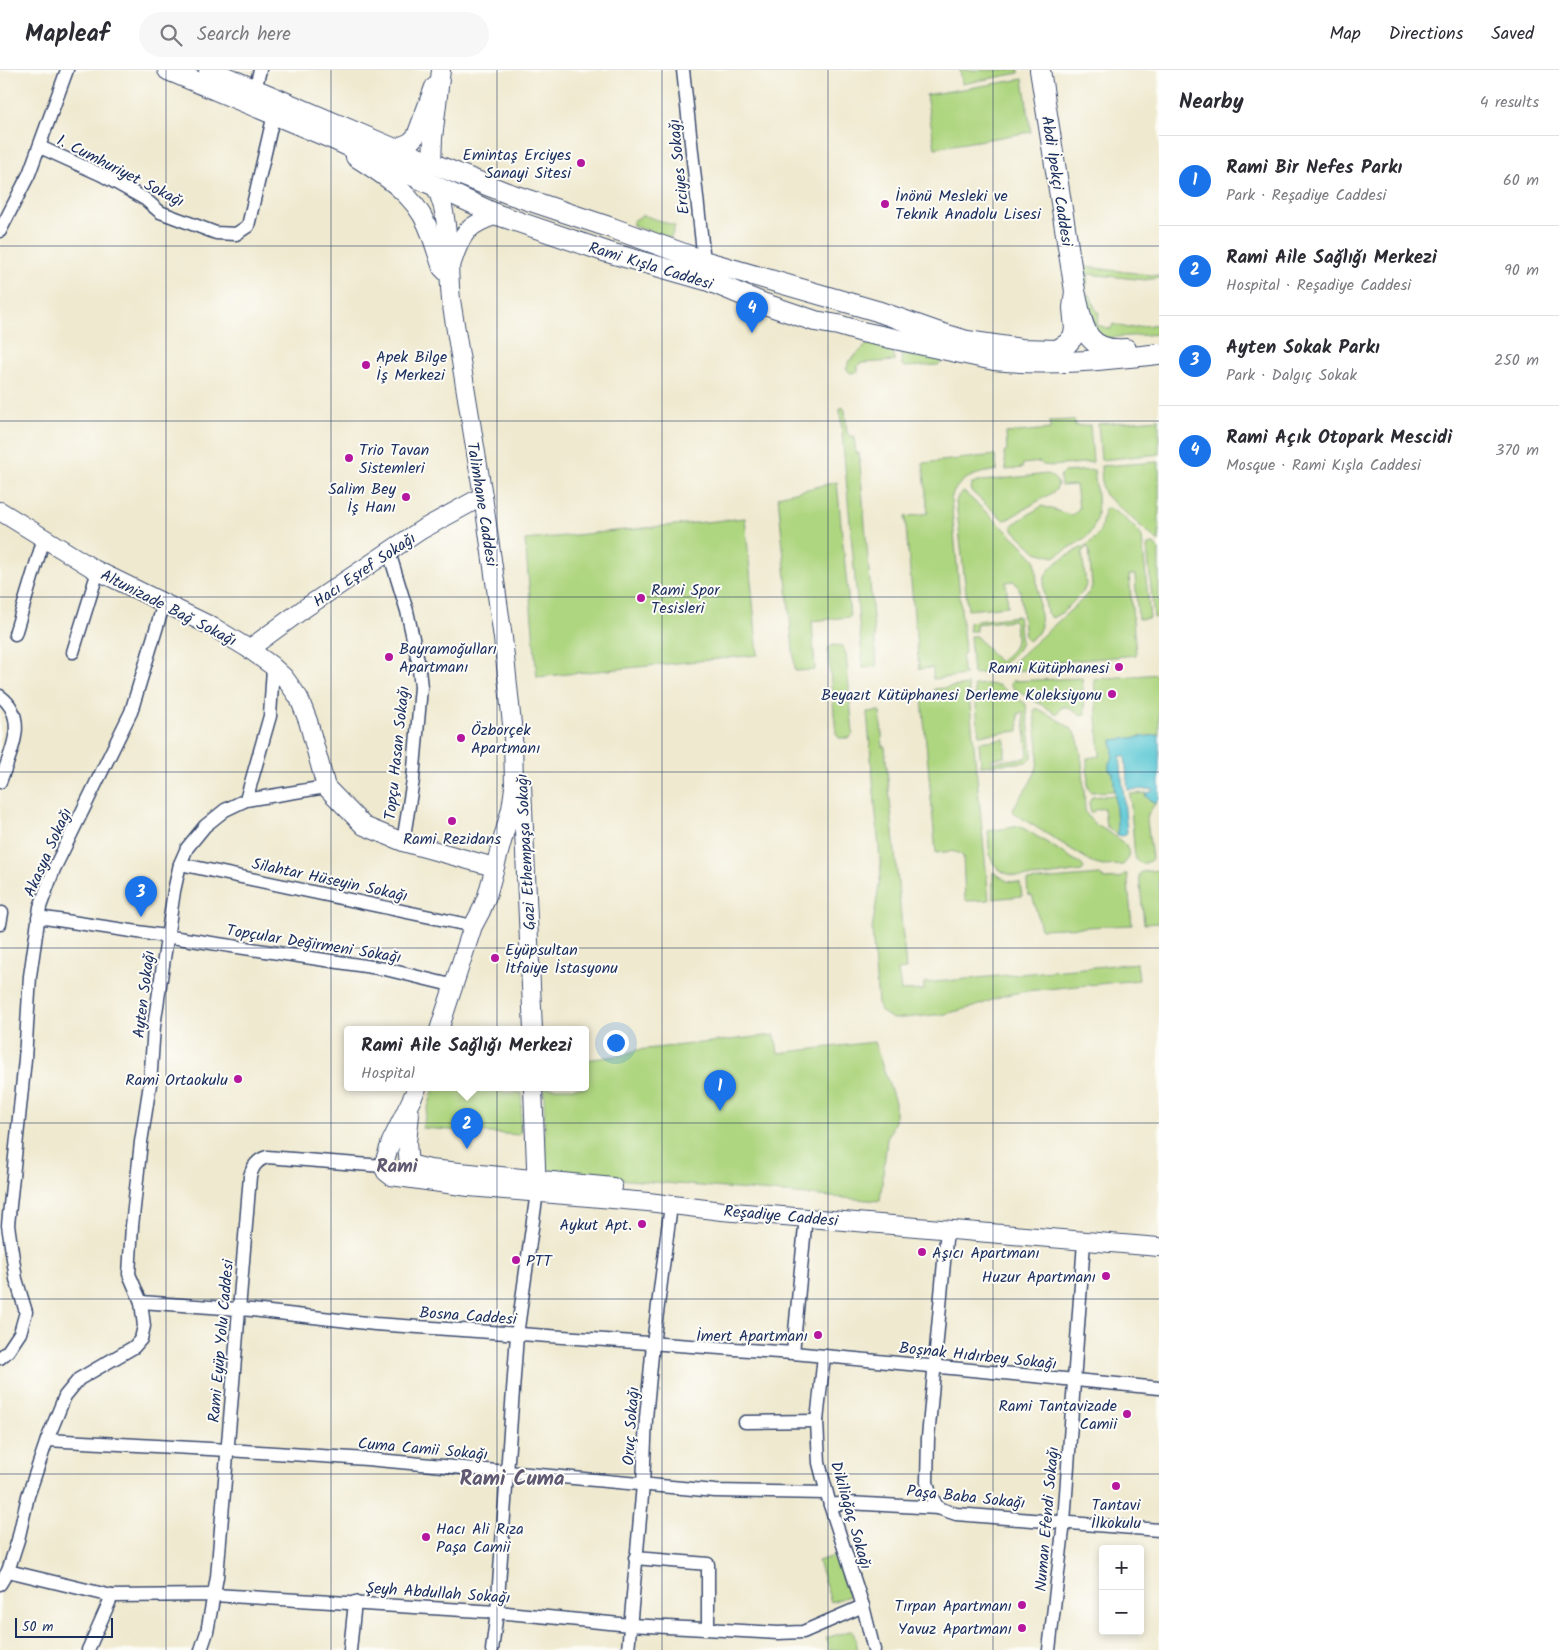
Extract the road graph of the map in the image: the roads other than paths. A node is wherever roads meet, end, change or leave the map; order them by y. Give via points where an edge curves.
1 (67, 70) edge
2 (168, 70) edge
3 (209, 70) edge
4 (683, 70) edge
5 (1040, 70) edge
6 (441, 72) edge
7 (258, 79) edge
8 (274, 114) junction
9 (334, 140) junction
10 (40, 147) junction
11 (395, 149) junction
12 (432, 164) junction
13 (435, 185) junction
14 (498, 215) junction
15 (0, 230) edge
16 (704, 261) junction
17 (449, 275) junction
18 (709, 281) junction
19 (1075, 291) junction
20 (1159, 347) edge
21 (1159, 354) edge
22 (483, 496) junction
23 (0, 511) edge
24 (44, 538) junction
25 (390, 552) junction
26 (98, 571) junction
27 (164, 603) junction
28 (15, 634) dead end
29 (249, 649) junction
30 (73, 652) dead end
31 (273, 668) junction
32 (0, 696) edge
33 (514, 734) junction
34 (0, 782) edge
35 (326, 787) junction
36 (246, 800) junction
37 (403, 842) junction
38 (180, 864) junction
39 (489, 866) junction
40 (38, 918) junction
41 (473, 926) junction
42 (168, 937) junction
43 (455, 986) junction
44 (440, 1026) edge
45 (533, 1026) edge
46 (533, 1091) edge
47 (414, 1096) edge
48 (383, 1166) junction
49 (407, 1170) junction
50 (538, 1186) junction
51 (671, 1199) junction
52 (806, 1216) junction
53 (947, 1229) junction
54 (1159, 1238) edge
55 (1084, 1242) junction
56 (1159, 1247) edge
57 (141, 1302) junction
58 (239, 1309) junction
59 (517, 1334) junction
60 (653, 1344) junction
61 (793, 1353) junction
62 (824, 1356) junction
63 (0, 1358) edge
64 (934, 1367) junction
65 (1074, 1381) junction
66 (1159, 1388) edge
67 (817, 1421) junction
68 (745, 1422) dead end
69 (47, 1440) junction
70 (228, 1450) junction
71 (508, 1471) junction
72 (643, 1485) junction
73 (828, 1499) junction
74 (938, 1508) junction
75 (1064, 1522) junction
76 (1159, 1530) edge
77 (635, 1558) junction
78 (8, 1571) junction
79 (0, 1584) edge
80 (214, 1595) junction
81 (112, 1596) junction
82 (355, 1602) junction
83 (863, 1606) junction
84 (497, 1612) junction
85 (630, 1625) junction
86 (708, 1628) junction
87 (88, 1650) edge
88 (201, 1650) edge
89 (350, 1650) edge
90 (492, 1650) edge
91 (628, 1650) edge
92 (874, 1650) edge
93 (1049, 1650) edge

1 - 10 street
2 - 8 main road, Rami Kışla Caddesi
3 - 7 main road, Rami Kışla Caddesi
4 - 16 street, Erciyes Sokağı
5 - 19 main road, Abdi İpekçi Caddesi
6 - 11 main road via 416,136
6 - 12 main road
7 - 11 main road, Rami Kışla Caddesi
8 - 9 main road, Rami Kışla Caddesi
8 - 10 street, 1. Cumhuriyet Sokağı via 248,226 236,234 216,233 160,212 145,199 102,175
9 - 13 main road, Rami Kışla Caddesi
9 - 17 main road, Talimhane Caddesi via 390,180 416,206 427,224 442,268
10 - 15 street
11 - 12 main road, Rami Kışla Caddesi
12 - 13 main road
12 - 16 main road, Rami Kışla Caddesi
13 - 14 main road, Rami Kışla Caddesi
13 - 17 main road, Talimhane Caddesi via 443,207
14 - 17 main road via 467,230 457,247
14 - 18 main road, Rami Kışla Caddesi via 607,252
16 - 18 main road
16 - 19 main road, Rami Kışla Caddesi via 959,338 1038,350 1057,350 1073,337
17 - 22 main road, Talimhane Caddesi
18 - 21 main road, Rami Kışla Caddesi via 815,321 994,360 1064,362
19 - 20 main road via 1084,330 1100,346 1116,350
22 - 25 main road, Hacı Eşref Sokağı via 421,530
22 - 33 main road, Talimhane Caddesi
23 - 24 main road, Altunizade Bağ Sokağı
24 - 26 main road, Altunizade Bağ Sokağı
24 - 28 street
25 - 29 main road, Hacı Eşref Sokağı
25 - 37 street, Topçu Hasan Sokağı via 407,612 421,687 413,780
26 - 27 main road, Altunizade Bağ Sokağı
26 - 30 street
27 - 29 main road, Altunizade Bağ Sokağı via 213,626
27 - 40 street, Akasya Sokağı via 131,712 54,869
29 - 31 main road, Altunizade Bağ Sokağı
31 - 35 main road, Altunizade Bağ Sokağı via 299,698
31 - 36 street via 270,716
32 - 34 street via 14,712 16,735
33 - 39 main road, Talimhane Caddesi via 508,783
33 - 45 main road, Gazi Ethempaşa Sokağı via 522,790
35 - 36 street, Ayten Sokağı
35 - 37 main road, Altunizade Bağ Sokağı via 364,826
36 - 38 street, Ayten Sokağı via 205,826 187,848
37 - 39 main road, Altunizade Bağ Sokağı
38 - 41 street, Silahtar Hüseyin Sokağı
38 - 42 street, Ayten Sokağı
39 - 41 main road, Talimhane Caddesi via 472,914
40 - 42 street, Topçular Değirmeni Sokağı
40 - 63 street, Akasya Sokağı via 8,1225 16,1279 26,1312 20,1333
41 - 43 main road, Talimhane Caddesi
42 - 43 street, Topçular Değirmeni Sokağı via 385,969
42 - 57 street, Ayten Sokağı via 154,1026 132,1226 129,1274
43 - 44 main road, Talimhane Caddesi
46 - 50 main road
47 - 48 main road
47 - 49 main road
48 - 49 main road, Reşadiye Caddesi via 390,1176
48 - 58 street, Rami Eyüp Yolu Caddesi via 274,1157 258,1161 250,1176
49 - 50 main road, Reşadiye Caddesi via 430,1169
50 - 51 main road, Reşadiye Caddesi
50 - 59 street
51 - 52 main road, Reşadiye Caddesi
51 - 54 main road, Reşadiye Caddesi
51 - 60 street, Oruç Sokağı
52 - 53 main road, Reşadiye Caddesi
52 - 61 street
53 - 55 main road, Reşadiye Caddesi
53 - 64 street
55 - 56 main road, Reşadiye Caddesi
55 - 65 street, Numan Efendi Sokağı
57 - 58 street, Bosna Caddesi
57 - 69 street, Ayten Sokağı via 144,1326 141,1339 134,1347 79,1379 65,1396
58 - 59 street, Bosna Caddesi via 375,1324
58 - 70 street, Rami Eyüp Yolu Caddesi
59 - 60 street, Bosna Caddesi
59 - 71 street
60 - 61 street, Bosna Caddesi
60 - 72 street, Oruç Sokağı
61 - 62 street, Boşnak Hıdırbey Sokağı
62 - 64 street, Boşnak Hıdırbey Sokağı
62 - 67 street, Dikiliağaç Sokağı
64 - 65 street, Boşnak Hıdırbey Sokağı
64 - 74 street via 927,1469 930,1494
65 - 66 street, Boşnak Hıdırbey Sokağı
65 - 75 street, Numan Efendi Sokağı
67 - 68 street
67 - 73 street, Dikiliağaç Sokağı via 819,1463
69 - 70 street, Cuma Camii Sokağı
69 - 78 street
70 - 71 street, Cuma Camii Sokağı
70 - 80 street, Rami Eyüp Yolu Caddesi
71 - 72 street, Cuma Camii Sokağı
71 - 84 street
72 - 73 street, Cuma Camii Sokağı
72 - 77 street, Oruç Sokağı
73 - 74 street, Paşa Baba Sokağı
73 - 83 street, Dikiliağaç Sokağı
74 - 75 street, Paşa Baba Sokağı via 956,1514
75 - 76 street, Paşa Baba Sokağı
75 - 93 street, Numan Efendi Sokağı
77 - 85 street, Oruç Sokağı
77 - 86 street via 708,1564
78 - 79 street
78 - 81 street, Şeyh Abdullah Sokağı
80 - 81 street, Şeyh Abdullah Sokağı
80 - 82 street, Şeyh Abdullah Sokağı
80 - 88 street, Rami Eyüp Yolu Caddesi
81 - 87 street
82 - 84 street, Şeyh Abdullah Sokağı
82 - 89 street
83 - 86 street, Şeyh Abdullah Sokağı via 803,1632
83 - 92 street, Dikiliağaç Sokağı
84 - 85 street, Şeyh Abdullah Sokağı
84 - 90 street
85 - 86 street, Şeyh Abdullah Sokağı
85 - 91 street, Oruç Sokağı

